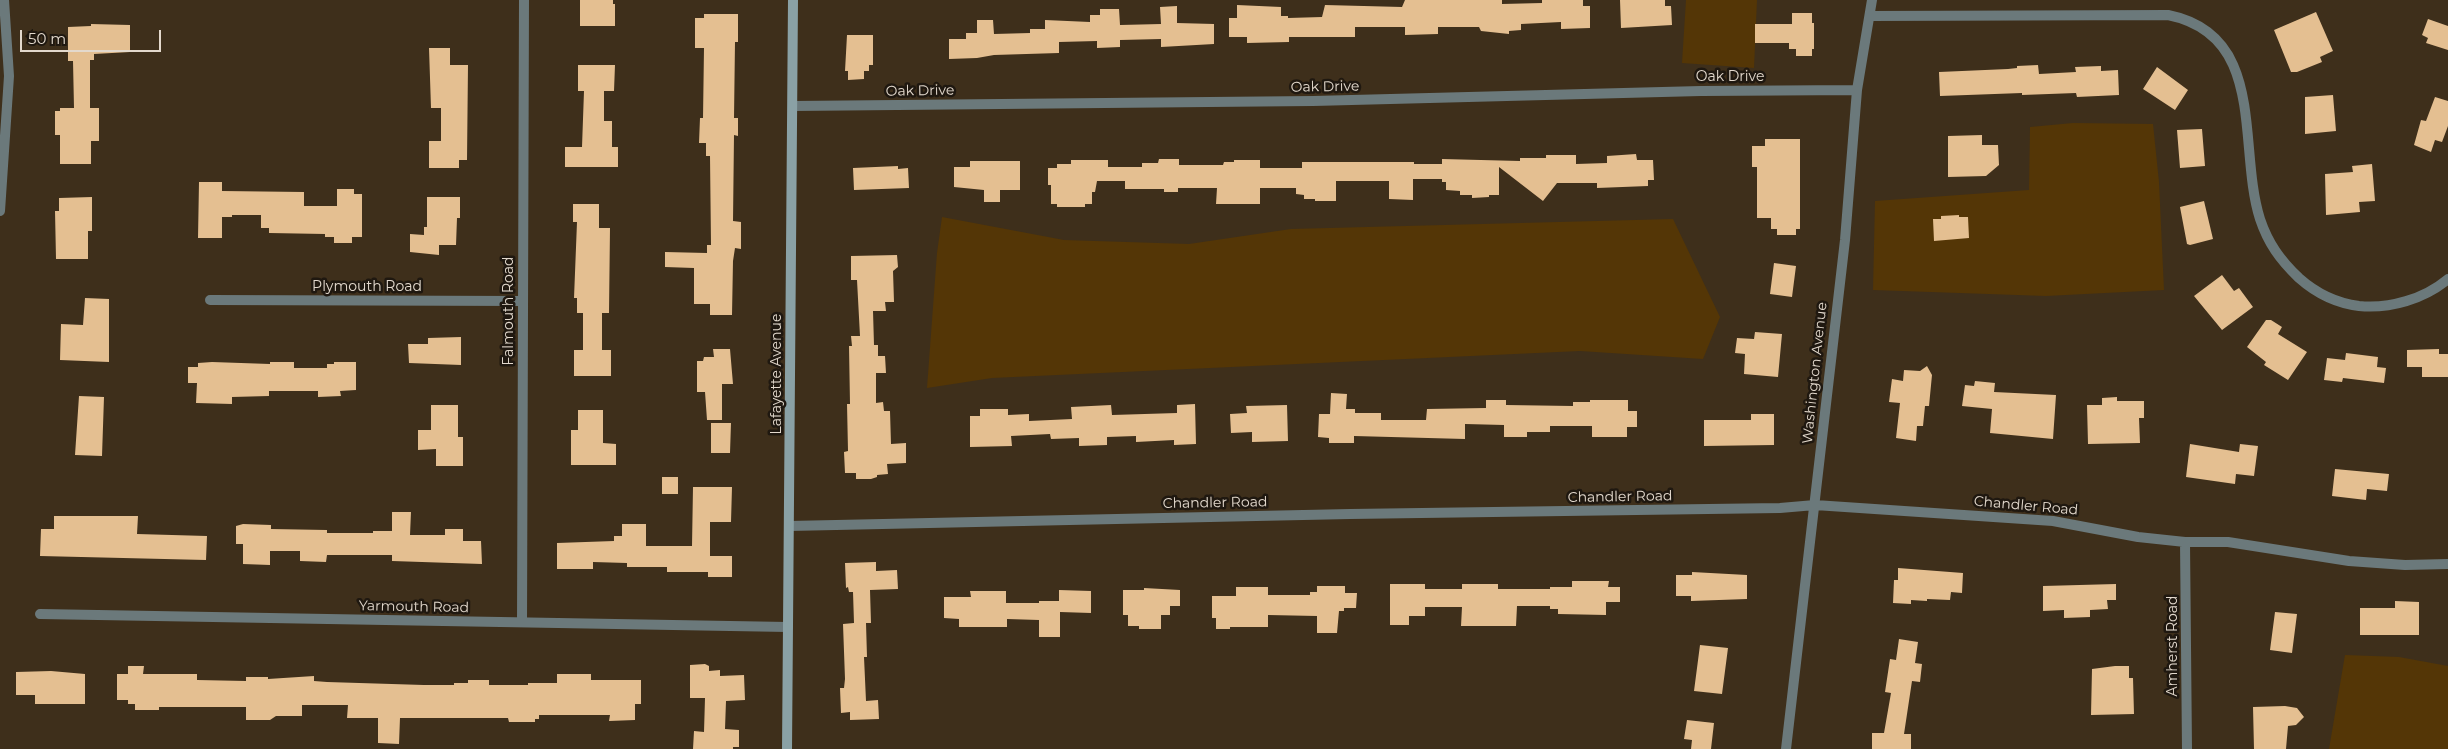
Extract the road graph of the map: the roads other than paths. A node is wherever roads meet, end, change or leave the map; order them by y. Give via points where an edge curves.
1 (4, 0) edge
2 (524, 0) edge
3 (793, 0) edge
4 (1872, 0) edge
5 (1871, 16) junction
6 (1857, 90) junction
7 (792, 106) junction
8 (0, 212) edge
9 (2448, 279) edge
10 (210, 300) dead end
11 (523, 301) junction
12 (1815, 505) junction
13 (789, 526) junction
14 (2186, 542) junction
15 (2448, 564) edge
16 (40, 614) dead end
17 (522, 622) junction
18 (788, 627) junction
19 (787, 749) edge
20 (1786, 749) edge
21 (2187, 749) edge

1 - 8 street via 9,76
2 - 11 street, Falmouth Road
3 - 7 street, Lafayette Avenue
4 - 5 street, Washington Avenue
5 - 6 street, Washington Avenue
5 - 9 street via 2168,15 2192,22 2214,36 2239,81 2246,110 2259,218 2270,246 2283,263 2309,286 2343,304 2390,305 2439,287
6 - 7 street, Oak Drive via 1313,101
6 - 12 street, Washington Avenue
7 - 13 street, Lafayette Avenue
10 - 11 street, Plymouth Road
11 - 17 street, Falmouth Road
12 - 13 street, Chandler Road
12 - 14 street, Chandler Road via 2054,521 2138,537
12 - 20 street, Washington Avenue
13 - 18 street, Lafayette Avenue
14 - 15 street, Chandler Road via 2228,542 2395,565
14 - 21 street, Amherst Road
16 - 17 street, Yarmouth Road
17 - 18 street, Yarmouth Road
18 - 19 street, Lafayette Avenue

